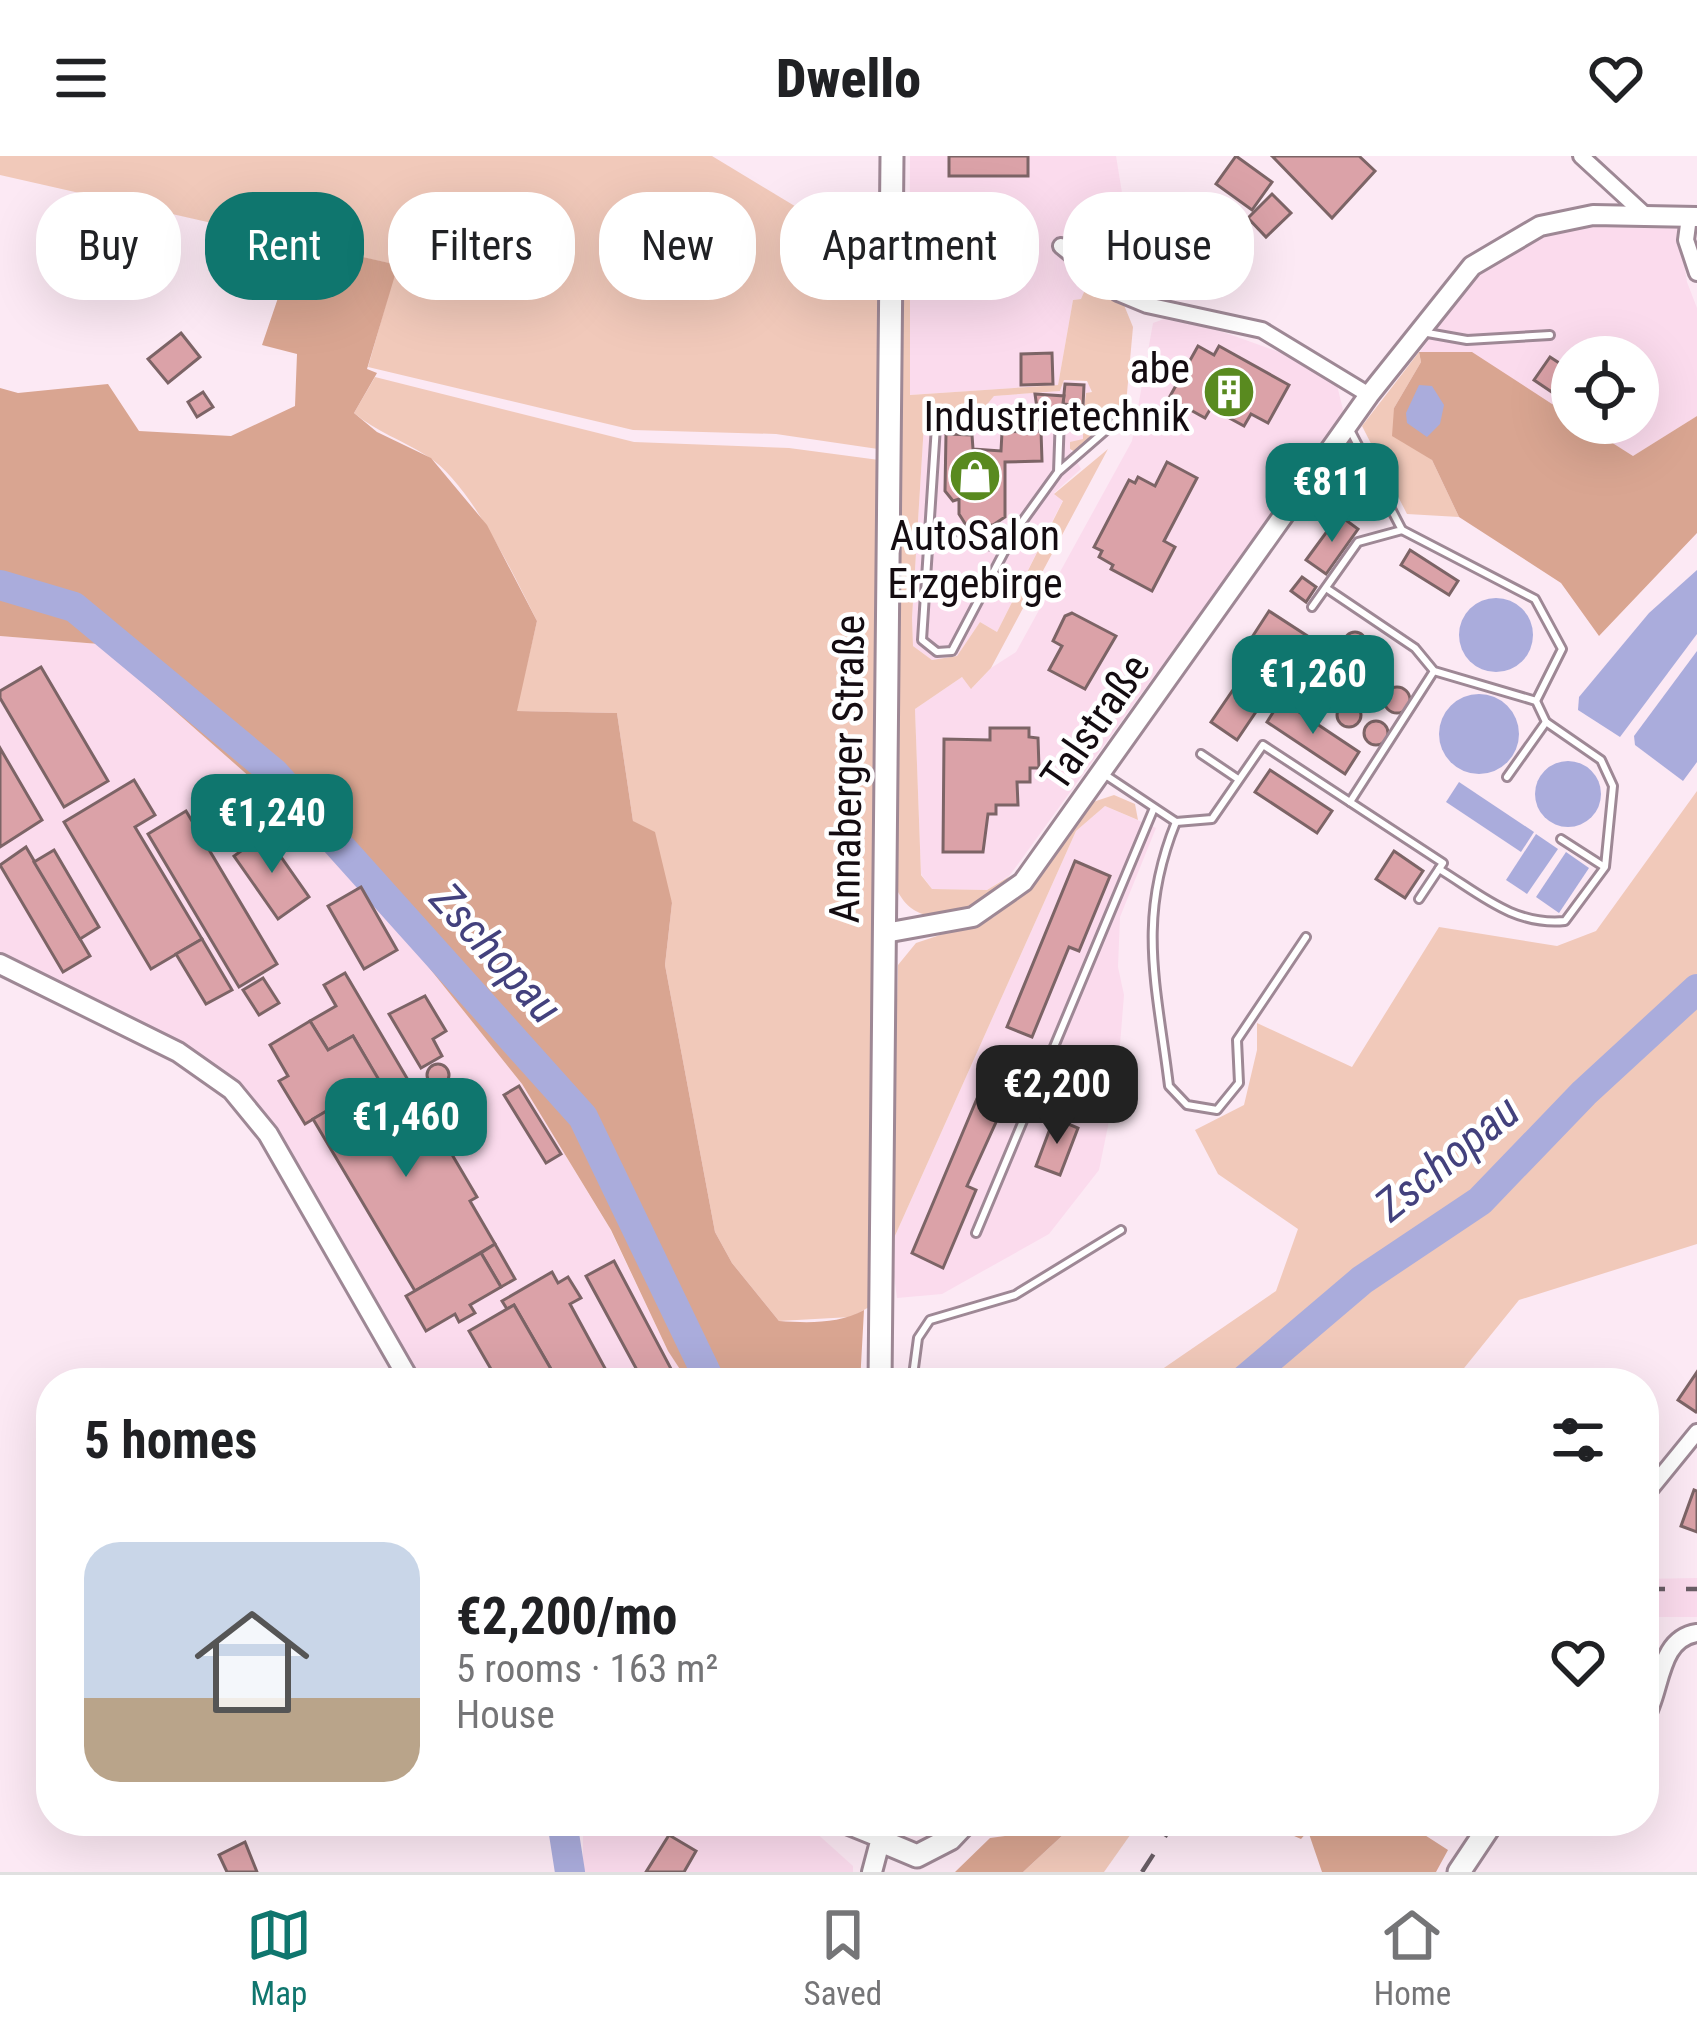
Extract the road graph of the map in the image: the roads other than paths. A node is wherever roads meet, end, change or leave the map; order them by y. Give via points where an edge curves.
1 (892, 156) edge
2 (1581, 156) edge
3 (1643, 213) junction
4 (1693, 217) edge
5 (1061, 246) dead end
6 (1697, 273) edge
7 (1419, 332) junction
8 (1550, 335) dead end
9 (1369, 395) junction
10 (1130, 419) dead end
11 (1347, 425) junction
12 (1058, 472) junction
13 (1402, 530) junction
14 (928, 536) junction
15 (1006, 548) junction
16 (1326, 588) junction
17 (1312, 607) dead end
18 (1434, 671) junction
19 (1535, 700) junction
20 (1546, 722) junction
21 (1201, 754) dead end
22 (1104, 773) junction
23 (1507, 777) dead end
24 (1239, 780) junction
25 (1350, 802) junction
26 (1154, 808) junction
27 (1176, 822) junction
28 (1561, 839) dead end
29 (1605, 867) junction
30 (1439, 869) junction
31 (1419, 899) dead end
32 (885, 933) junction
33 (1306, 938) dead end
34 (0, 964) edge
35 (1121, 1230) dead end
36 (976, 1233) dead end
37 (402, 1368) edge
38 (880, 1368) edge
39 (914, 1368) edge
40 (1697, 1432) edge
41 (1659, 1479) edge
42 (1697, 1634) edge
43 (1659, 1678) edge
44 (877, 1836) edge
45 (885, 1836) edge
46 (954, 1836) edge
47 (1483, 1836) edge
48 (872, 1872) edge
49 (1460, 1872) edge

1 - 32 main road, Annaberger Straße
2 - 3 street
3 - 4 main road, Talstraße
3 - 7 main road, Talstraße via 1540,226 1472,266
4 - 6 street via 1686,240
5 - 9 street via 1118,293 1262,330
7 - 8 lane via 1467,340
7 - 9 main road, Talstraße
9 - 11 main road, Talstraße
10 - 12 lane via 1120,418
11 - 13 lane
11 - 22 main road, Talstraße
12 - 14 lane via 1060,416 984,414 936,426
12 - 15 lane
13 - 16 lane via 1358,542
13 - 19 lane via 1534,598 1562,649
14 - 15 lane
14 - 15 lane via 922,640 938,652 952,651
16 - 17 lane
16 - 18 lane via 1415,648
18 - 19 lane
18 - 25 lane
19 - 20 lane
20 - 23 lane
20 - 29 lane via 1600,760 1613,786
21 - 24 lane
22 - 26 lane
22 - 32 main road, Talstraße via 1006,898 948,925
24 - 25 lane via 1263,746
24 - 27 lane via 1212,819
25 - 30 lane via 1443,862
26 - 27 lane
26 - 36 lane
27 - 33 lane via 1157,868 1150,925 1169,1086 1187,1106 1216,1110 1239,1083 1237,1040
28 - 29 lane
29 - 30 lane via 1575,913 1544,923 1510,914
30 - 31 lane
32 - 38 main road, Annaberger Straße
34 - 37 main road via 178,1052 232,1090 268,1134
35 - 39 lane via 1015,1295 930,1320
40 - 41 street
42 - 43 street via 1669,1650
44 - 48 main road
45 - 46 main road via 901,1852 925,1854
47 - 49 main road

